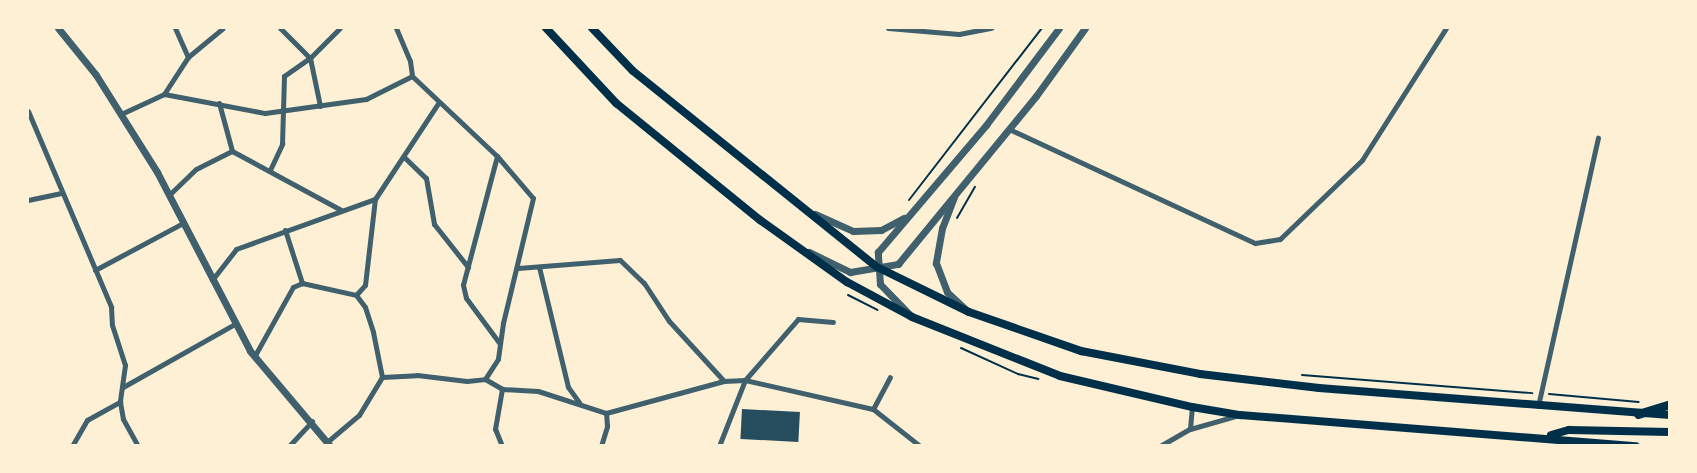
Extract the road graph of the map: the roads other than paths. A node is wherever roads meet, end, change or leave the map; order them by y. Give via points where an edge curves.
1 (58, 28) edge
2 (175, 28) edge
3 (223, 28) edge
4 (280, 28) edge
5 (340, 28) edge
6 (396, 28) edge
7 (546, 28) edge
8 (592, 28) edge
9 (888, 28) edge
10 (991, 28) edge
11 (1059, 28) edge
12 (1085, 28) edge
13 (1446, 28) edge
14 (188, 57) junction
15 (310, 58) junction
16 (412, 76) junction
17 (164, 94) junction
18 (439, 102) junction
19 (219, 103) junction
20 (320, 106) junction
21 (28, 111) edge
22 (282, 111) junction
23 (121, 114) junction
24 (1009, 129) junction
25 (1598, 138) dead end
26 (232, 151) junction
27 (497, 156) junction
28 (404, 157) junction
29 (270, 170) junction
30 (956, 190) junction
31 (61, 193) junction
32 (169, 195) junction
33 (375, 199) junction
34 (28, 200) edge
35 (341, 210) junction
36 (815, 214) junction
37 (908, 216) junction
38 (183, 223) junction
39 (285, 230) junction
40 (793, 244) junction
41 (539, 266) junction
42 (468, 267) junction
43 (877, 267) junction
44 (518, 268) junction
45 (95, 270) junction
46 (212, 280) junction
47 (302, 283) junction
48 (356, 296) junction
49 (969, 312) junction
50 (912, 317) junction
51 (833, 322) dead end
52 (235, 324) junction
53 (500, 344) junction
54 (254, 357) junction
55 (382, 377) junction
56 (890, 377) dead end
57 (485, 379) junction
58 (745, 380) junction
59 (724, 381) junction
60 (123, 387) junction
61 (502, 389) junction
62 (120, 402) junction
63 (580, 402) junction
64 (1670, 404) edge
65 (1538, 406) junction
66 (1192, 407) junction
67 (873, 409) junction
68 (606, 412) junction
69 (1638, 414) junction
70 (1240, 415) junction
71 (1670, 415) edge
72 (312, 421) junction
73 (1190, 429) junction
74 (1670, 432) edge
75 (1546, 437) junction
76 (328, 444) edge
77 (1625, 445) edge
78 (72, 446) edge
79 (138, 446) edge
80 (289, 446) edge
81 (502, 446) edge
82 (601, 446) edge
83 (719, 446) edge
84 (920, 446) edge
85 (1160, 446) edge
86 (1636, 446) edge

1 - 23 street via 96,74
2 - 14 street
3 - 14 street
4 - 15 street
5 - 15 street
6 - 16 street via 410,62
7 - 40 main road via 616,103
8 - 36 main road via 632,70
9 - 10 street via 959,34
11 - 37 street via 986,125
12 - 24 street
13 - 24 street via 1362,160 1280,240 1255,243
14 - 17 street
15 - 20 street
15 - 22 street via 284,76
16 - 18 street
16 - 20 street via 366,99
17 - 19 street
17 - 23 street
18 - 27 street
18 - 28 street
19 - 22 street via 265,113
19 - 26 street
20 - 22 street
21 - 31 street via 35,121
22 - 29 street via 282,144
23 - 32 street
24 - 30 street
25 - 65 street
26 - 29 street
26 - 32 street via 196,169
27 - 42 street
27 - 44 street via 533,198
28 - 33 street
28 - 42 street via 426,178 434,224
29 - 35 street
30 - 43 street via 898,264
30 - 49 street via 942,228 936,262 947,292
31 - 34 street
31 - 45 street
32 - 38 street
33 - 35 street
33 - 48 street via 365,285
35 - 39 street
36 - 37 street via 852,231 880,230
36 - 43 main road
37 - 43 street via 878,252
38 - 45 street
38 - 46 street
39 - 46 street via 236,249
39 - 47 street
40 - 43 street via 850,272
40 - 50 main road via 847,282
41 - 44 street
41 - 59 street via 620,260 644,283 669,321
41 - 63 street via 568,386
42 - 53 street via 463,285 466,298
43 - 49 main road
43 - 50 street via 880,284
44 - 53 street
45 - 60 street via 110,307 112,325 125,365
46 - 52 street
47 - 48 street
47 - 54 street via 292,287
48 - 55 street via 365,307
49 - 65 main road via 1082,350 1200,374 1319,388
50 - 66 main road via 1060,376
51 - 58 street via 798,319
52 - 54 street
52 - 60 street
53 - 57 street via 493,371
54 - 72 street
55 - 57 street via 417,375 467,381
55 - 76 street via 359,415
56 - 67 street
57 - 61 street
58 - 59 street
58 - 67 street
58 - 83 street
59 - 68 street
60 - 62 street
61 - 63 street via 538,391
61 - 81 street via 495,430
62 - 78 street via 87,420
62 - 79 street via 123,419
63 - 68 street
64 - 69 main road
65 - 69 main road
66 - 70 main road
66 - 73 street
67 - 84 street
68 - 82 street via 607,426
69 - 71 main road
70 - 73 street
70 - 75 main road
72 - 76 street
72 - 80 street
73 - 85 street
74 - 75 main road via 1569,430
75 - 77 main road
77 - 86 main road

